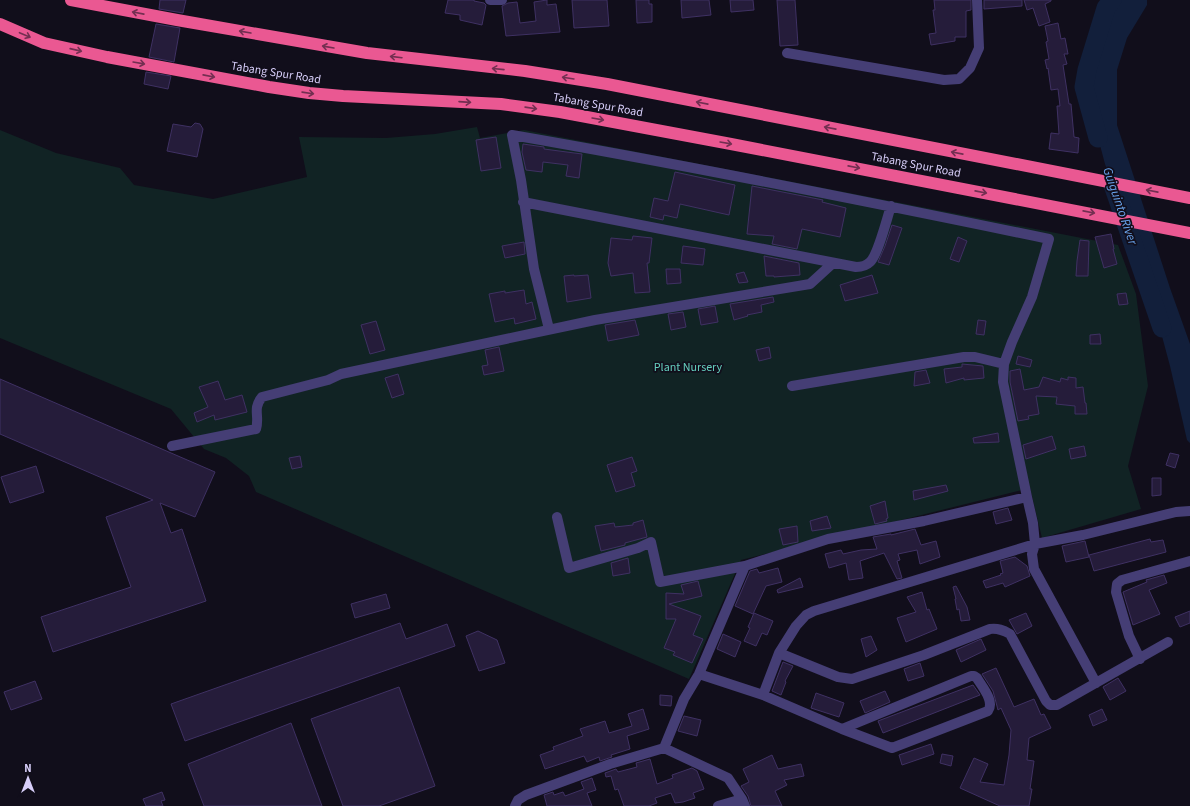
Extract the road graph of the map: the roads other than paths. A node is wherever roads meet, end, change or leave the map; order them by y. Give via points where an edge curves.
1 (71, 0) edge
2 (977, 0) edge
3 (0, 24) edge
4 (788, 53) dead end
5 (1190, 198) edge
6 (523, 202) junction
7 (891, 206) junction
8 (1190, 232) edge
9 (833, 263) junction
10 (549, 330) junction
11 (1004, 364) junction
12 (792, 386) dead end
13 (172, 446) dead end
14 (1027, 497) junction
15 (1190, 511) edge
16 (557, 517) dead end
17 (1035, 544) junction
18 (1190, 561) edge
19 (745, 566) junction
20 (1168, 642) dead end
21 (779, 654) junction
22 (1140, 659) junction
23 (699, 674) junction
24 (1096, 682) junction
25 (763, 695) junction
26 (842, 729) junction
27 (664, 748) junction
28 (743, 802) edge
29 (515, 806) edge
30 (718, 806) edge

5 -> 1 highway, Tabang Spur Road via 607,84 525,71 367,53
2 - 4 street via 979,48 970,68 959,79 944,80
3 -> 8 highway, Tabang Spur Road via 44,43 269,87 343,96 501,104 560,112
6 - 7 street via 512,135
6 - 9 street
6 - 10 street via 534,269
7 - 9 street via 871,262 856,268
7 - 11 street via 1048,239 1032,297
9 - 10 street via 810,284
10 - 13 street via 341,374 328,380 275,393 262,397 257,403 256,429
11 - 12 street via 976,357 964,357
11 - 14 street via 1003,388
14 - 17 street
14 - 19 street via 924,522 828,539
15 - 17 street
16 - 19 street via 569,568 651,542 660,582
17 - 21 street via 814,611 796,626
17 - 24 street via 1032,554 1034,569
18 - 22 street via 1122,580 1117,584 1116,592 1129,636
19 - 23 street
20 - 22 street
21 - 24 street via 838,677 852,679 990,629 997,629 1010,634 1050,705 1057,705
21 - 25 street
22 - 24 street
23 - 25 street
23 - 27 street via 684,699
25 - 26 street
26 - 26 street via 970,676 977,678 991,707 988,711 892,748
27 - 28 street via 728,778
27 - 29 street via 610,764 526,795 518,800
28 - 30 street

